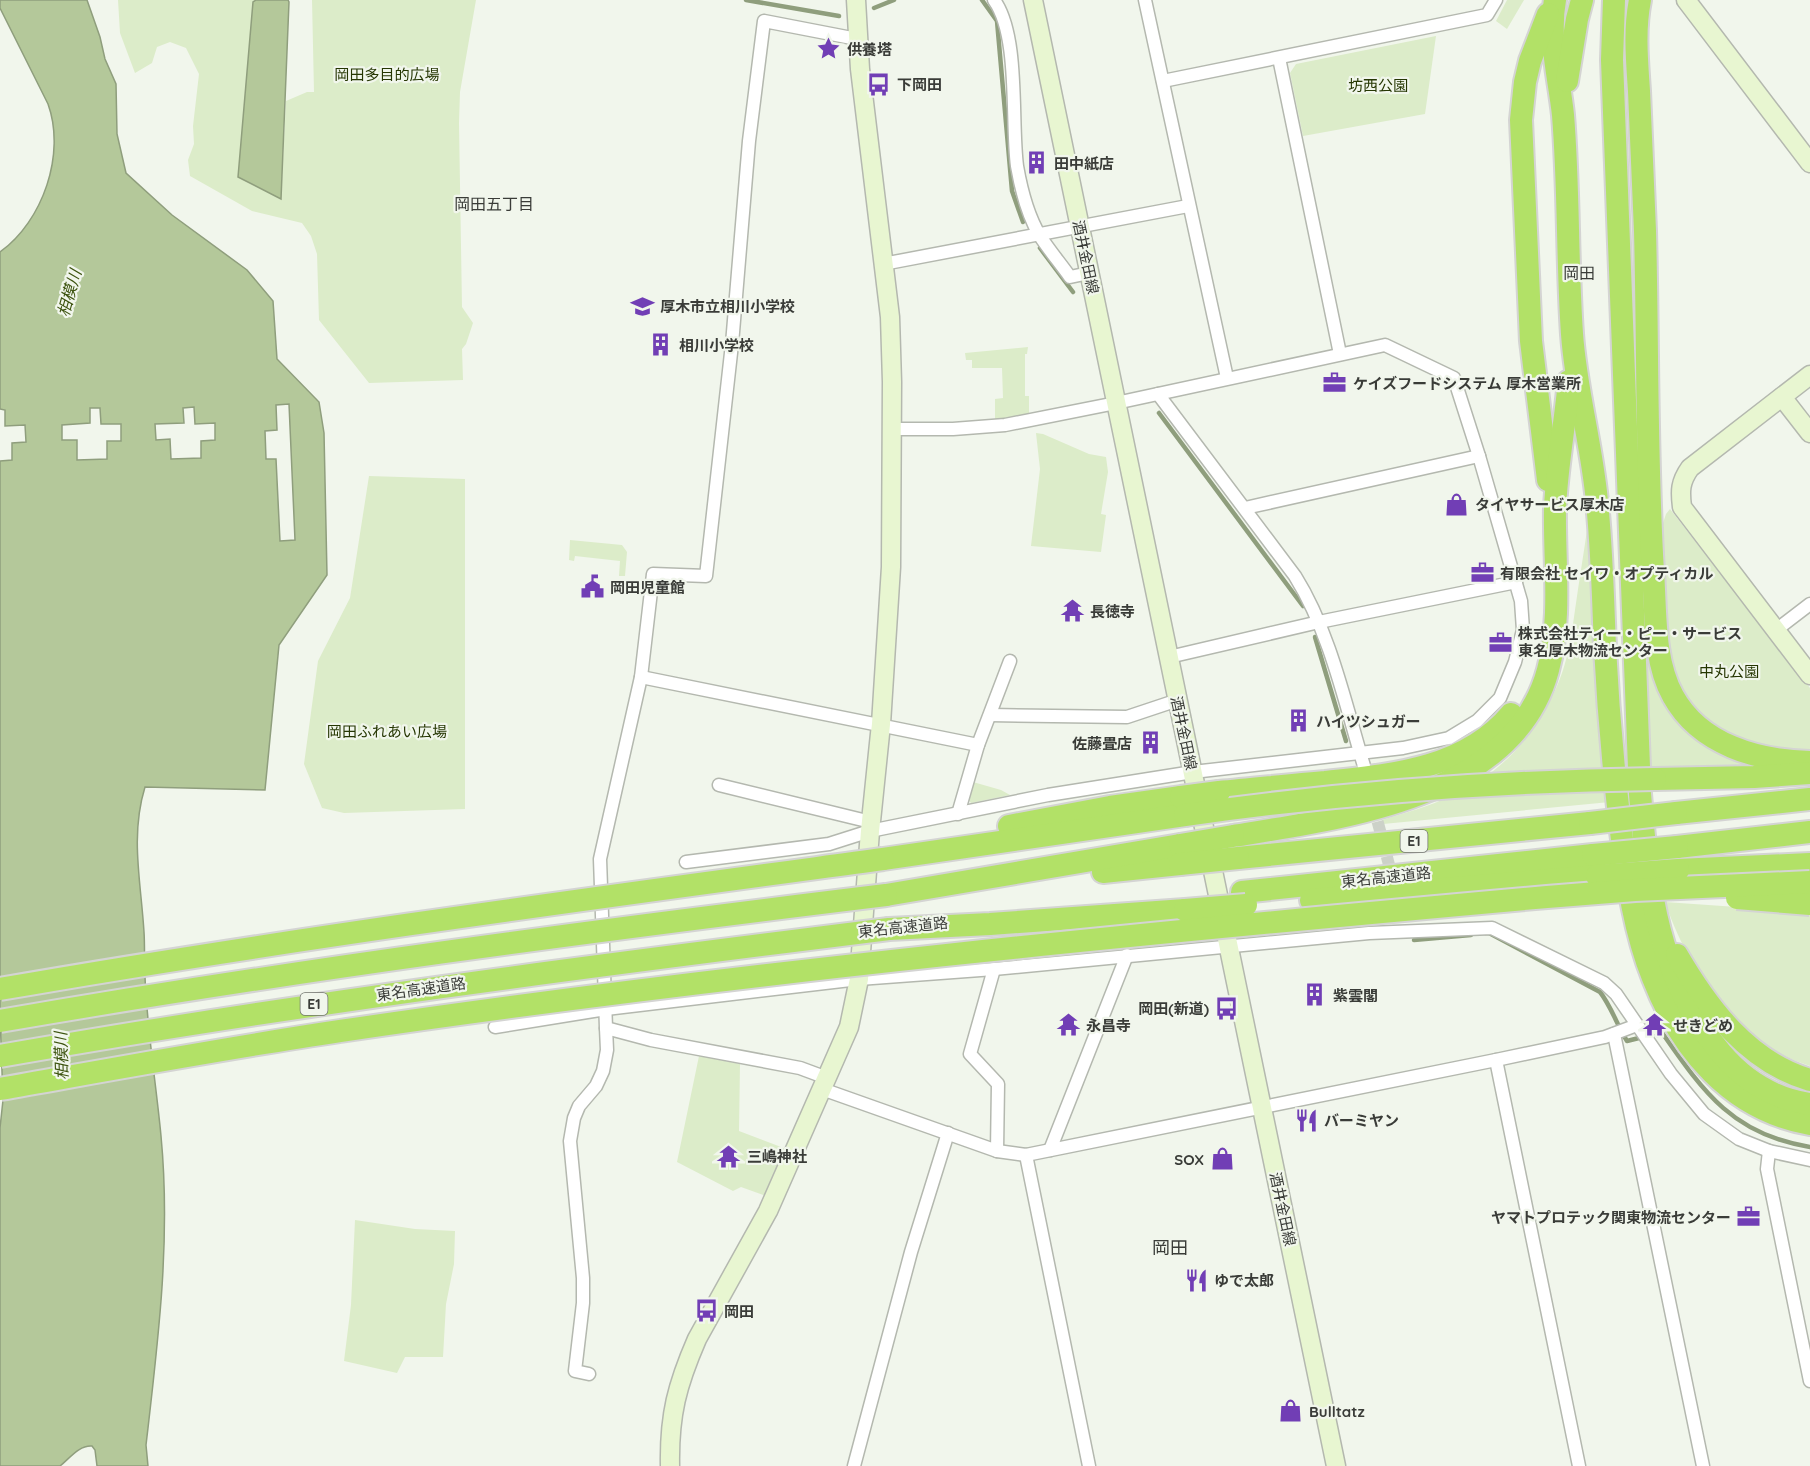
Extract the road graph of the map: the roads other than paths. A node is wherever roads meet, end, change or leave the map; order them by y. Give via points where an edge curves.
1 (995, 0) edge
2 (1033, 0) edge
3 (1145, 0) edge
4 (1496, 0) edge
5 (1554, 0) edge
6 (1582, 0) edge
7 (1614, 0) edge
8 (1640, 0) edge
9 (1686, 0) edge
10 (858, 12) edge
11 (1279, 58) junction
12 (1163, 81) junction
13 (1563, 116) junction
14 (1810, 163) edge
15 (1188, 206) junction
16 (1079, 228) junction
17 (1040, 235) junction
18 (883, 264) junction
19 (1089, 273) junction
20 (1647, 323) junction
21 (1572, 335) junction
22 (1340, 354) junction
23 (1810, 375) edge
24 (1227, 378) junction
25 (1158, 394) junction
26 (1782, 397) junction
27 (1116, 403) junction
28 (1625, 410) junction
29 (892, 429) junction
30 (1810, 433) edge
31 (1626, 435) junction
32 (1479, 456) junction
33 (1245, 508) junction
34 (1650, 524) junction
35 (1555, 538) junction
36 (1516, 582) junction
37 (1556, 585) junction
38 (1810, 604) edge
39 (1319, 622) junction
40 (1776, 630) junction
41 (1169, 657) junction
42 (1010, 661) dead end
43 (1810, 675) edge
44 (641, 677) junction
45 (1178, 700) junction
46 (990, 715) junction
47 (881, 724) junction
48 (978, 745) junction
49 (1360, 753) junction
50 (1810, 762) edge
51 (1364, 766) dead end
52 (1192, 772) junction
53 (1810, 773) edge
54 (719, 785) dead end
55 (1810, 799) edge
56 (1183, 806) junction
57 (958, 814) junction
58 (870, 827) junction
59 (1810, 832) edge
60 (1235, 847) junction
61 (686, 862) dead end
62 (1810, 864) edge
63 (1593, 875) junction
64 (1810, 882) edge
65 (1810, 904) edge
66 (1653, 905) junction
67 (1402, 916) dead end
68 (1406, 932) junction
69 (1229, 946) junction
70 (1127, 955) junction
71 (994, 969) junction
72 (859, 979) junction
73 (0, 989) edge
74 (606, 1009) junction
75 (0, 1021) edge
76 (495, 1027) dead end
77 (606, 1028) junction
78 (1624, 1030) junction
79 (0, 1056) edge
80 (1496, 1060) junction
81 (1810, 1080) edge
82 (825, 1083) junction
83 (0, 1089) edge
84 (1810, 1104) edge
85 (1263, 1109) junction
86 (1810, 1124) edge
87 (948, 1133) junction
88 (1050, 1150) junction
89 (997, 1151) junction
90 (1769, 1151) junction
91 (1026, 1155) junction
92 (1810, 1160) edge
93 (589, 1374) dead end
94 (1810, 1381) edge
95 (670, 1466) edge
96 (854, 1466) edge
97 (1089, 1466) edge
98 (1336, 1466) edge
99 (1579, 1466) edge
100 (1703, 1466) edge

1 - 17 street via 1009,38 1017,167
2 - 16 street, 酒井金田線
3 - 12 street
4 - 11 street via 1487,15
5 - 13 highway via 1553,38
5 - 35 highway via 1530,61 1521,120 1531,341
6 - 13 highway
7 - 28 highway via 1612,60
8 - 20 highway via 1637,50
9 - 14 street
10 - 18 street
10 - 44 street via 764,21 706,576 653,574
11 - 12 street
11 - 22 street
12 - 15 street
13 - 21 highway
15 - 16 street
15 - 24 street
16 - 17 street
16 - 19 street, 酒井金田線
17 - 18 street
17 - 19 street via 1070,277
18 - 29 street via 890,317
19 - 27 street, 酒井金田線
20 - 28 highway
20 - 34 highway
21 - 35 highway via 1557,474
21 - 86 highway via 1597,499 1617,797 1628,883 1643,951 1670,1014 1717,1078 1759,1108
22 - 24 street
22 - 32 street via 1385,345 1454,378
23 - 26 street
24 - 25 street
25 - 27 street
25 - 33 street
26 - 30 street
26 - 40 street via 1690,468 1680,491 1682,507
27 - 29 street via 1005,425
27 - 41 street, 酒井金田線
28 - 31 highway
29 - 47 street via 891,567
31 - 34 highway
31 - 66 highway via 1640,794
32 - 33 street
32 - 36 street
33 - 39 street via 1295,576
34 - 50 highway via 1659,648 1667,680 1680,708 1702,731 1731,746
35 - 37 highway
36 - 39 street
36 - 49 street via 1523,630 1500,698 1477,721 1449,738
37 - 56 highway, bridge via 1548,637 1527,693 1505,722 1478,744 1410,771 1219,792
37 - 60 highway via 1552,653 1541,690 1511,737 1485,759 1442,784 1394,802
38 - 40 street
39 - 41 street
39 - 49 street
40 - 43 street
41 - 45 street, 酒井金田線
42 - 46 street
44 - 47 street
44 - 74 street via 600,859
45 - 46 street via 1127,717
45 - 52 street, 酒井金田線
46 - 48 street
47 - 48 street
47 - 58 street
48 - 57 street
49 - 51 street
49 - 52 street
52 - 57 street
52 - 69 street, 酒井金田線
53 - 56 highway, bridge via 1560,781 1236,808
54 - 58 street
55 - 60 highway, E1, bridge via 1590,824
56 - 73 highway, bridge via 820,867 472,914
57 - 58 street
58 - 61 street via 828,844
58 - 72 street
59 - 63 highway, 東名高速道路 / E1, bridge via 1677,847
60 - 75 highway, E1, bridge via 323,969
62 - 63 highway, bridge
63 - 64 highway, bridge
63 - 65 highway, bridge via 1683,894
63 - 79 highway, 東名高速道路 / E1, bridge via 1244,898 889,928 329,1002
63 - 83 highway, bridge via 644,990 337,1032
66 - 81 highway via 1688,974 1734,1034 1761,1058
66 - 84 highway via 1674,977 1714,1045 1734,1068 1760,1087
67 - 68 street
68 - 69 street
68 - 78 street via 1492,928 1604,983 1616,994
69 - 70 street
69 - 85 street, 酒井金田線
70 - 71 street
70 - 88 street
71 - 72 street
71 - 89 street via 970,1054 998,1084
72 - 74 street
72 - 82 street via 849,1027
74 - 76 street
74 - 77 street
77 - 82 street via 800,1068
77 - 93 street via 603,1071 579,1106 570,1141 583,1278 575,1371
78 - 80 street
78 - 90 street via 1671,1074 1704,1114 1739,1139
78 - 100 street
80 - 85 street
80 - 99 street
82 - 87 street
82 - 95 street via 768,1211 690,1356 674,1400
85 - 88 street
85 - 98 street, 酒井金田線
87 - 89 street
87 - 96 street via 911,1252
88 - 91 street
89 - 91 street
90 - 92 street
90 - 94 street via 1767,1169
91 - 97 street

